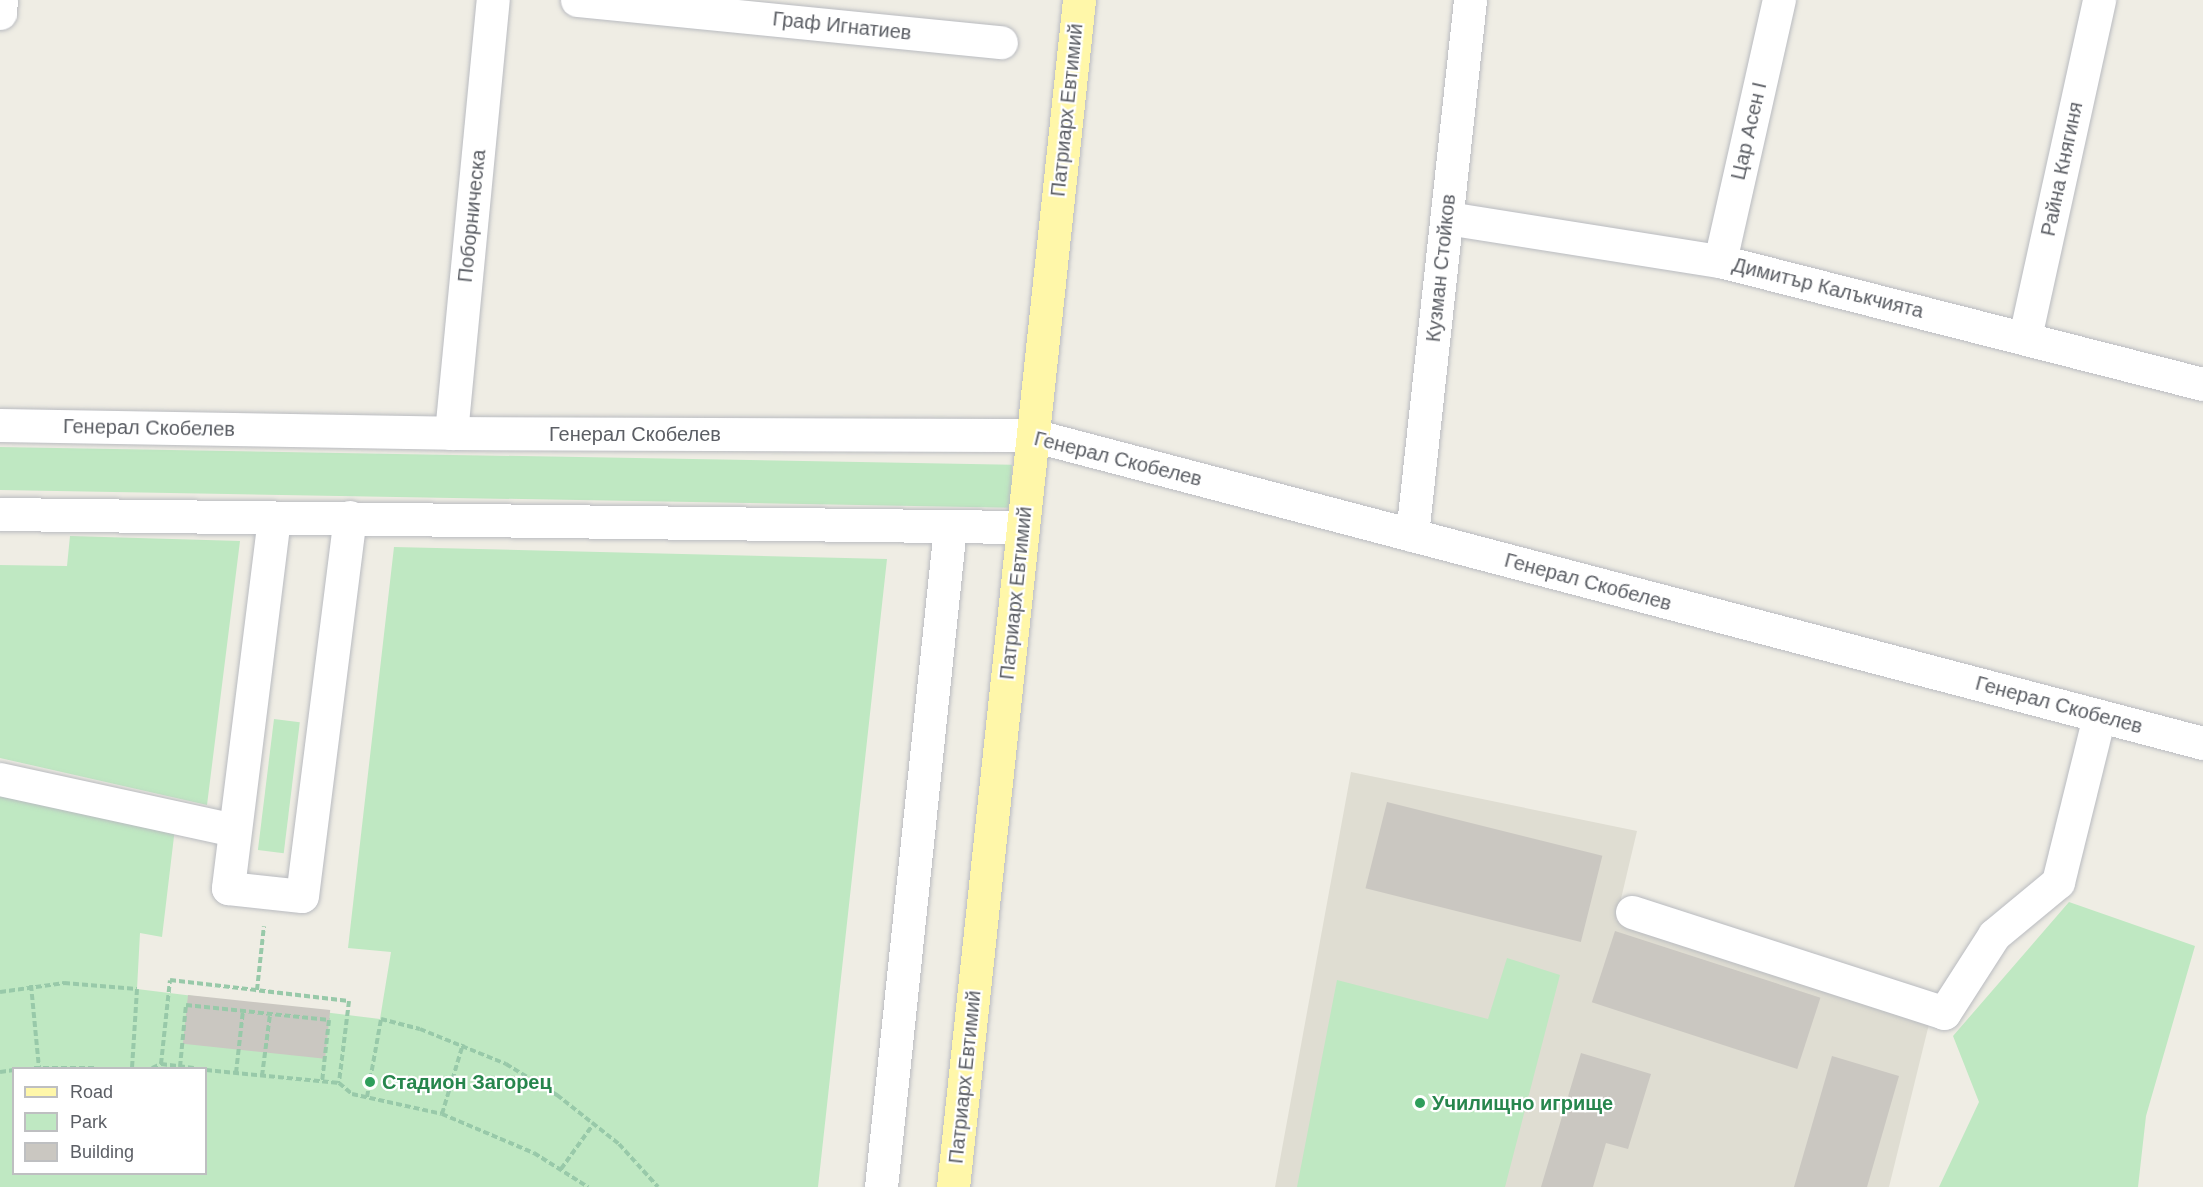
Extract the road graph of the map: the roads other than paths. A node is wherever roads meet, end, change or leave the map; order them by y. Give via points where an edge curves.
1 (1, 0) edge
2 (493, 0) edge
3 (577, 0) edge
4 (1079, 0) edge
5 (1470, 0) edge
6 (1779, 0) edge
7 (2099, 0) edge
8 (0, 13) edge
9 (1001, 42) dead end
10 (1447, 218) junction
11 (1720, 261) junction
12 (2025, 337) junction
13 (2203, 384) edge
14 (0, 425) edge
15 (451, 433) junction
16 (1032, 435) junction
17 (0, 514) edge
18 (350, 517) junction
19 (274, 518) junction
20 (950, 527) junction
21 (1022, 527) junction
22 (1412, 535) junction
23 (2099, 716) junction
24 (2203, 743) edge
25 (0, 779) edge
26 (234, 830) junction
27 (1632, 912) dead end
28 (881, 1187) edge
29 (953, 1187) edge

1 - 8 street
2 - 15 street, Поборническа
3 - 9 street, Граф Игнатиев
4 - 16 main road, Патриарх Евтимий
5 - 10 street, Кузман Стойков
6 - 11 street, Цар Асен I
7 - 12 street, Райна Княгиня
10 - 11 street, Димитър Калъкчията
10 - 22 street, Кузман Стойков
11 - 12 street, Димитър Калъкчията
12 - 13 street, Димитър Калъкчията
14 - 15 street, Генерал Скобелев
15 - 16 street, Генерал Скобелев
16 - 21 main road, Патриарх Евтимий
16 - 22 street, Генерал Скобелев
17 - 19 street
18 - 19 street
18 - 20 street
18 - 26 street via 302,897 228,888
19 - 26 street
20 - 21 street
20 - 28 street
21 - 29 main road, Патриарх Евтимий
22 - 23 street, Генерал Скобелев
23 - 24 street, Генерал Скобелев
23 - 27 street via 2058,882 1994,935 1944,1013
25 - 26 street

